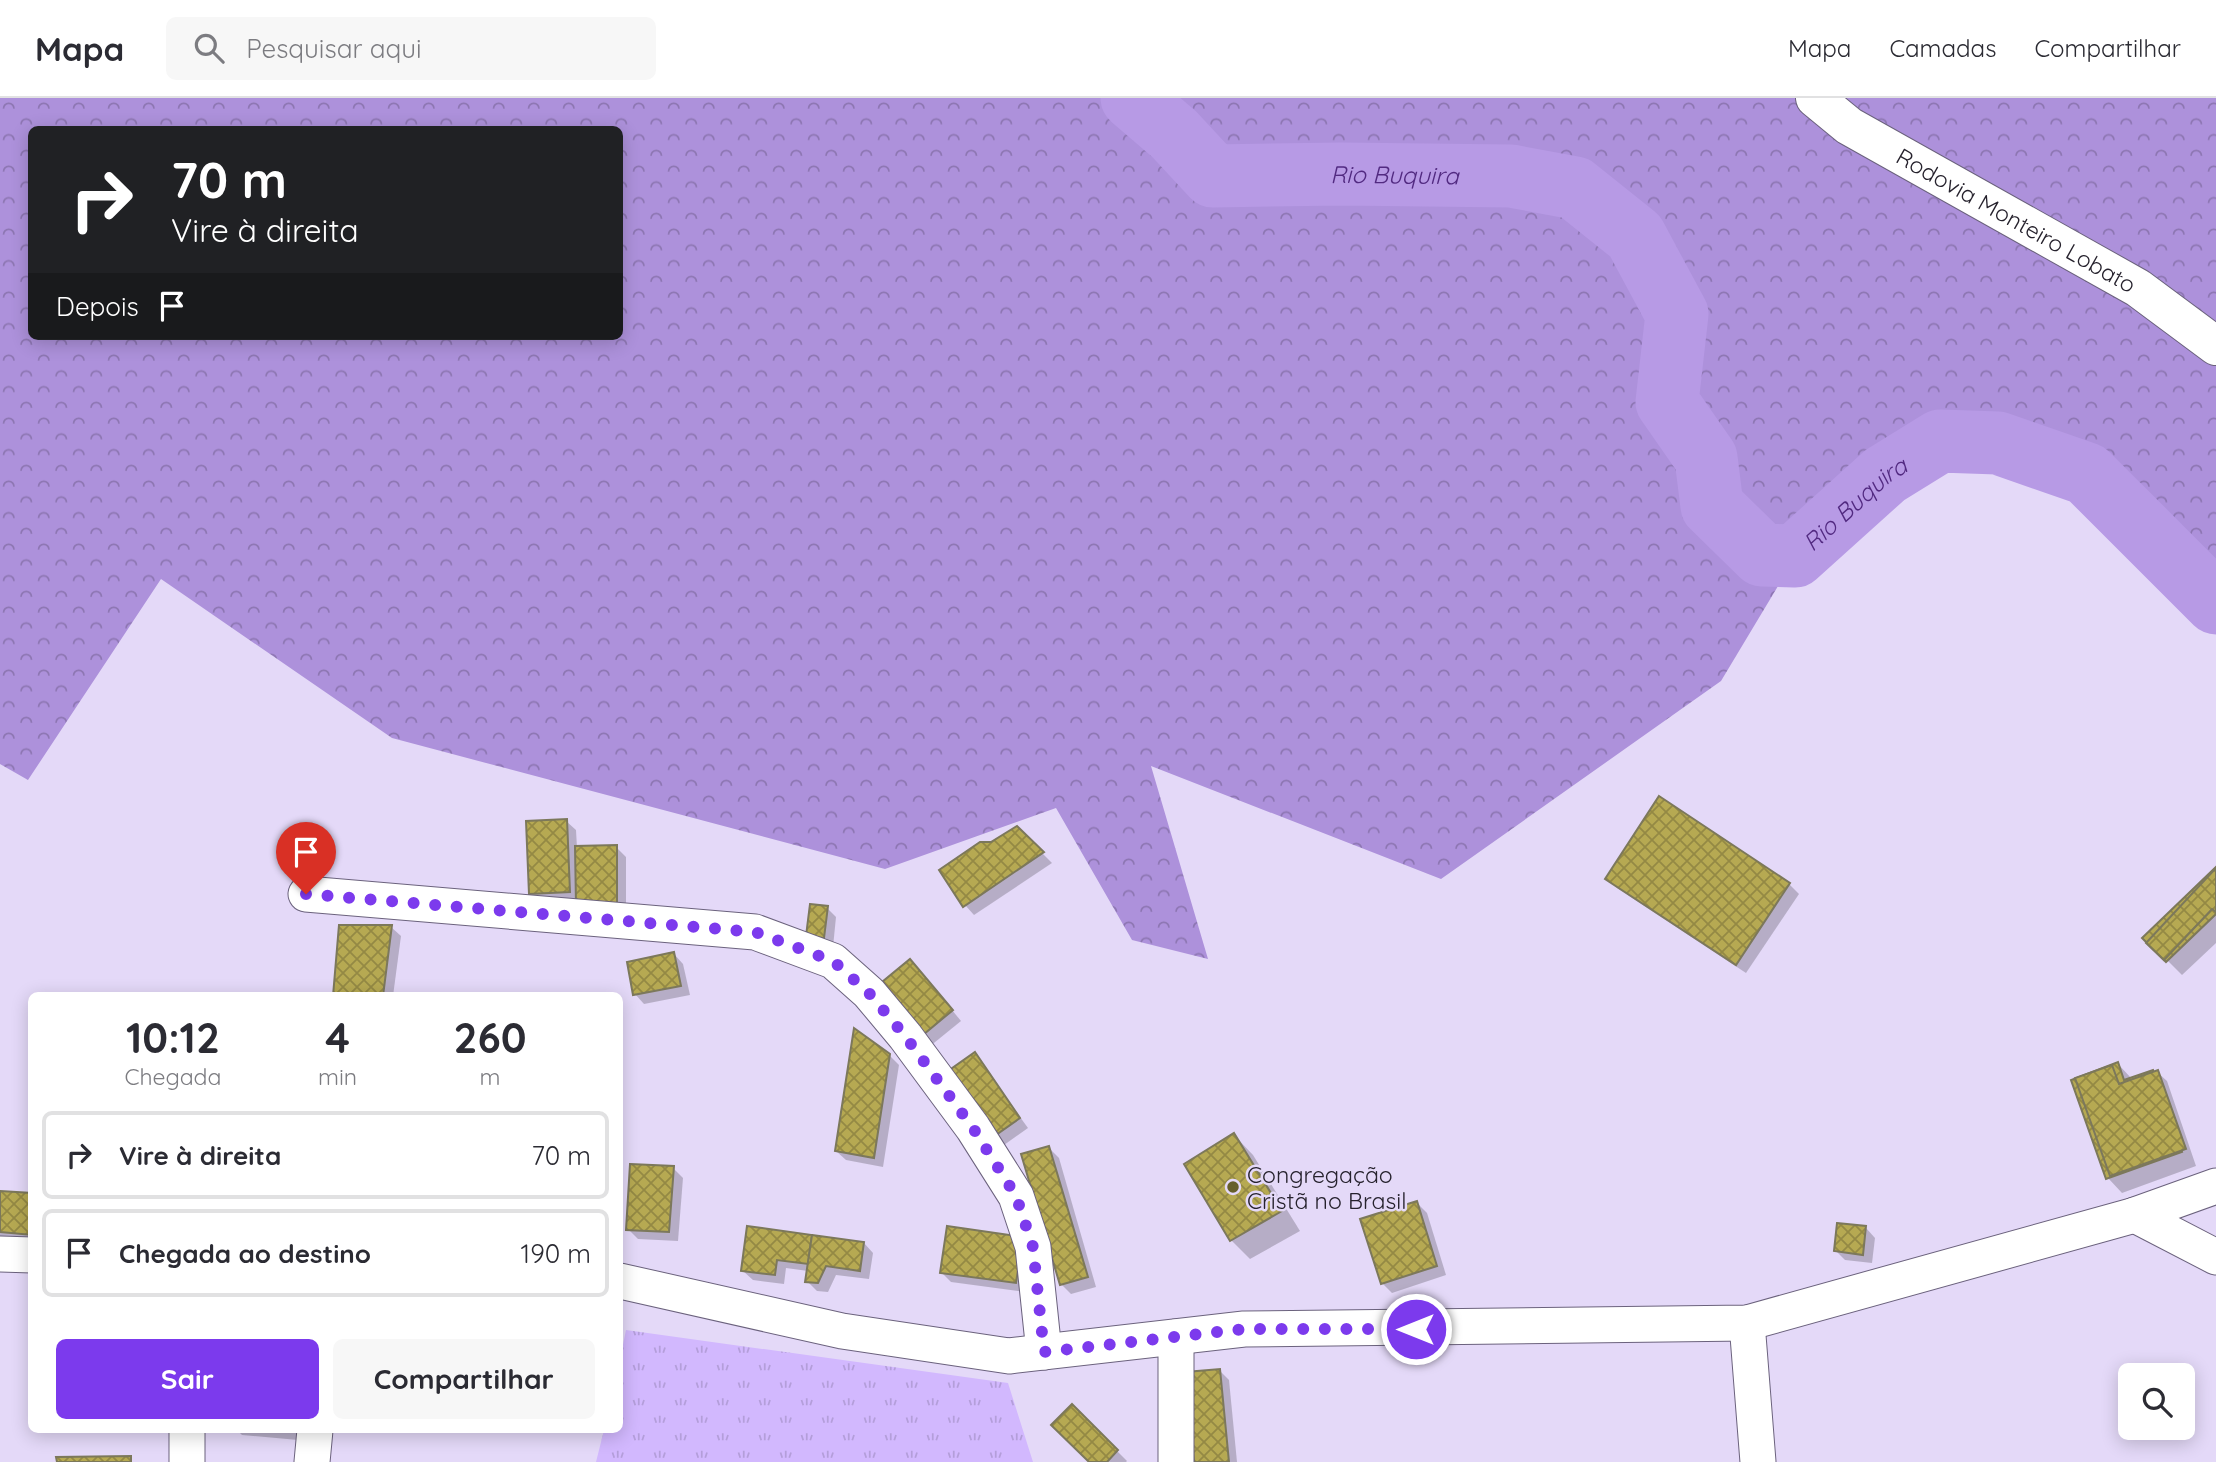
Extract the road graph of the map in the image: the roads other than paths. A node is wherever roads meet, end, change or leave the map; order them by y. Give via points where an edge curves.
1 (1815, 98) edge
2 (2216, 346) edge
3 (306, 894) dead end
4 (2216, 1186) edge
5 (2135, 1215) junction
6 (0, 1254) edge
7 (28, 1255) edge
8 (2216, 1257) edge
9 (623, 1282) edge
10 (1747, 1323) junction
11 (1176, 1337) junction
12 (1044, 1352) junction
13 (187, 1433) edge
14 (315, 1433) edge
15 (187, 1462) edge
16 (312, 1462) edge
17 (1176, 1462) edge
18 (1758, 1462) edge

1 - 2 main road, Rodovia Monteiro Lobato via 1849,126 2138,288
3 - 12 street via 755,932 833,961 869,993 905,1036 1016,1196 1033,1247
4 - 5 street
5 - 8 street
5 - 10 street
6 - 7 street
9 - 12 street via 842,1331 1009,1356
10 - 11 street via 1244,1329
10 - 18 street
11 - 12 street
11 - 17 street
13 - 15 street
14 - 16 street

